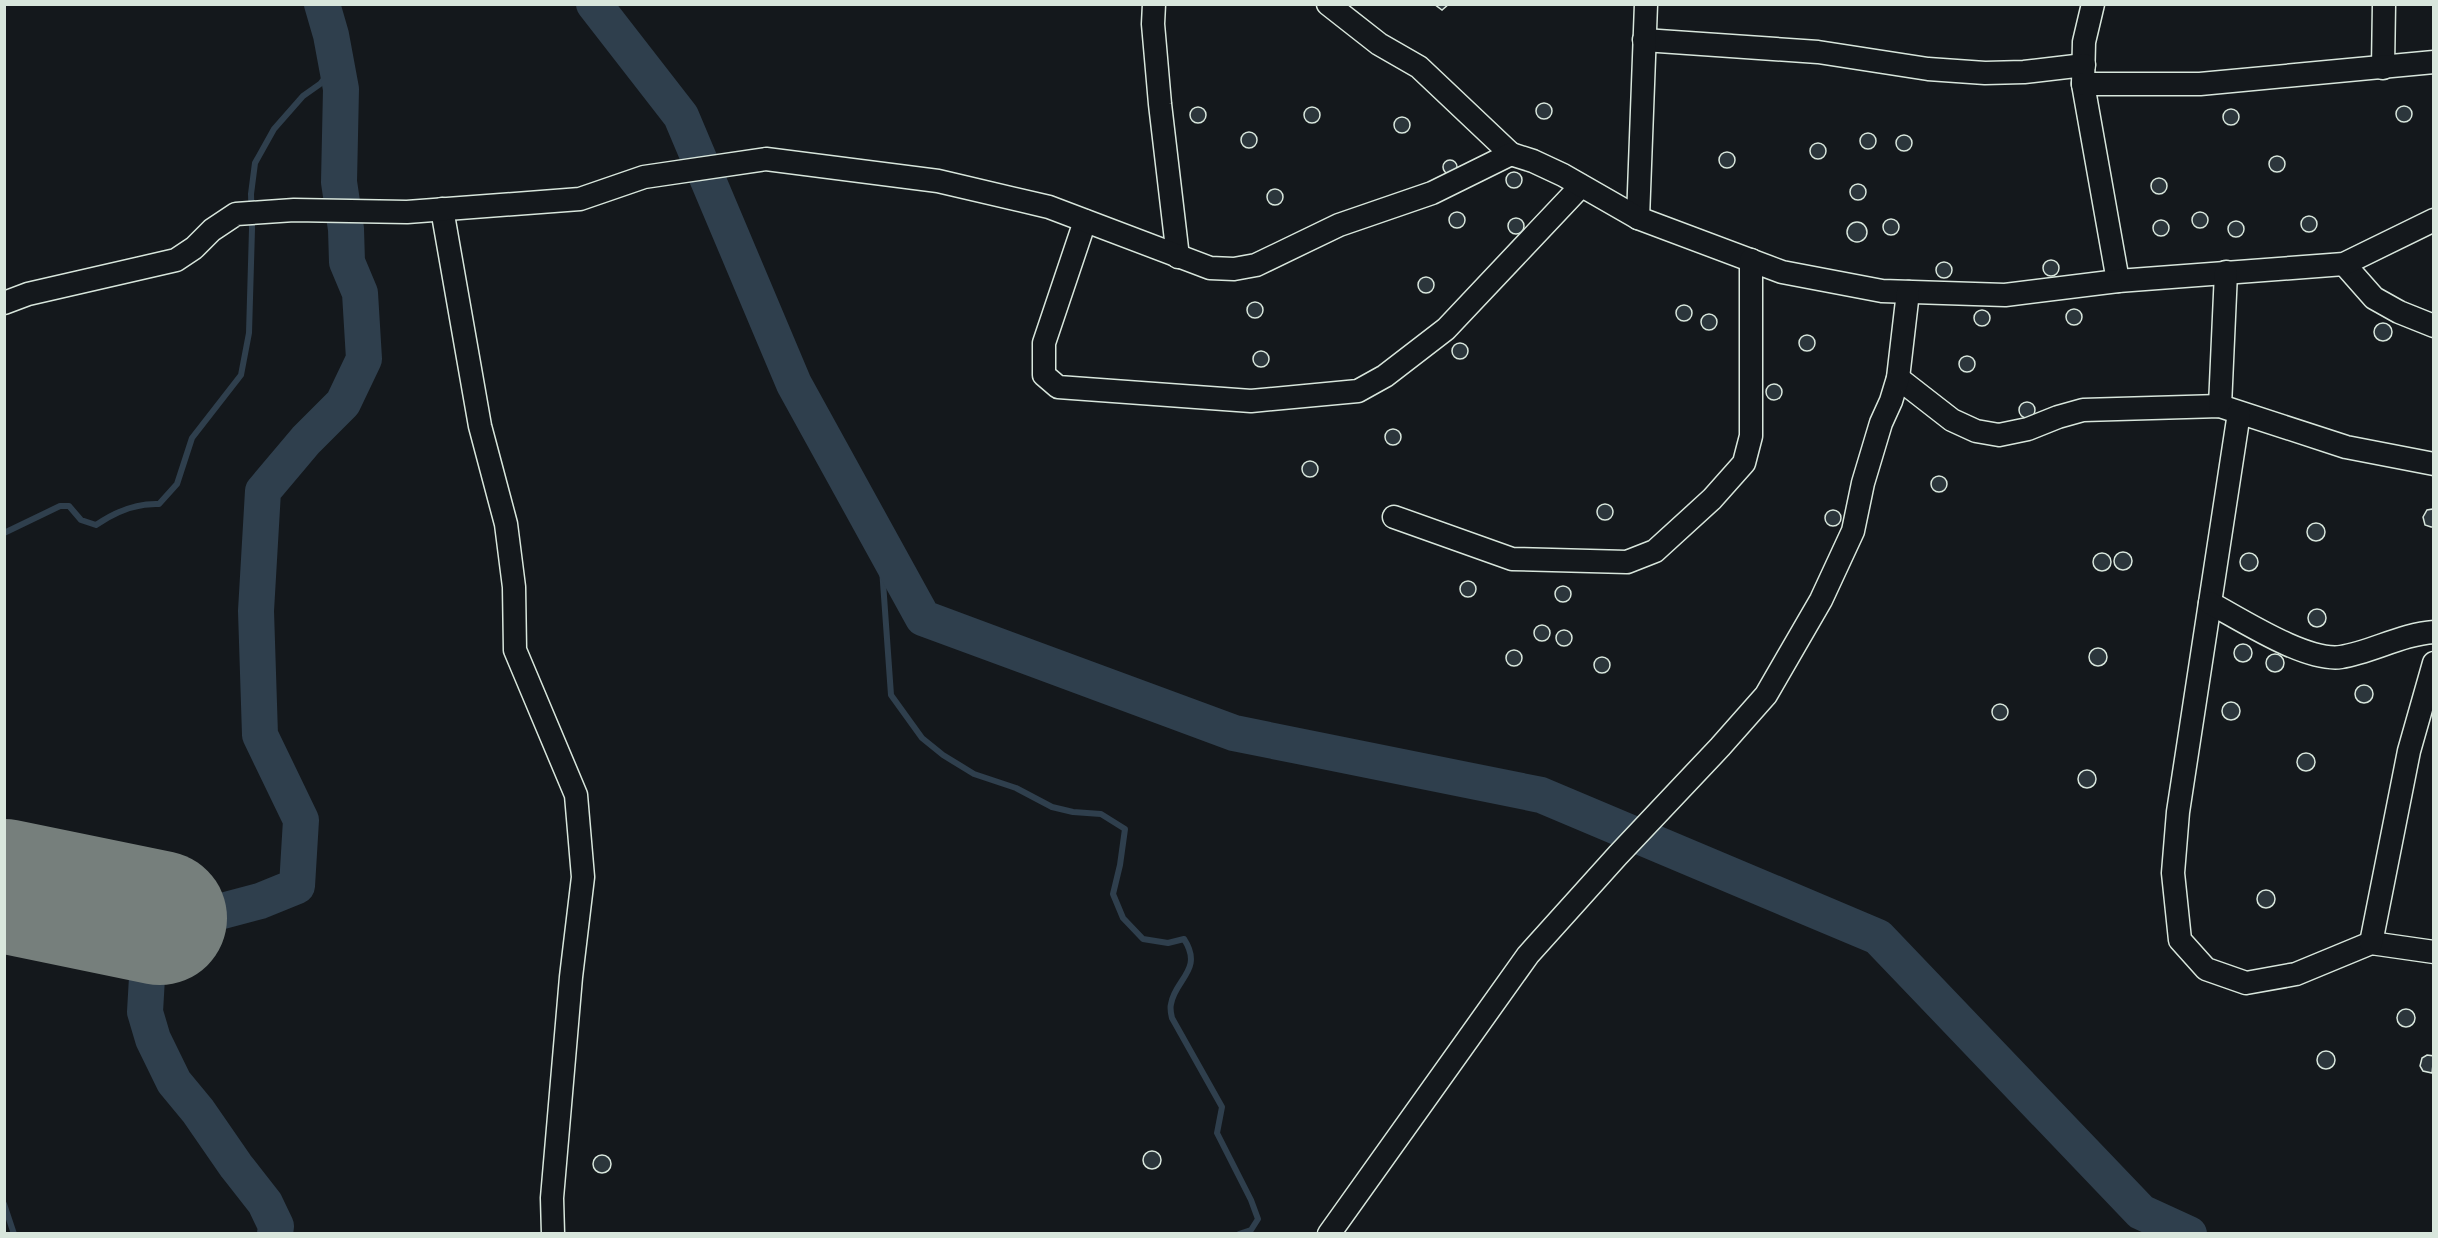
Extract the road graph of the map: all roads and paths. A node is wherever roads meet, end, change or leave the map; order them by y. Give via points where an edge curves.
1 (1154, 4) edge
2 (1328, 4) edge
3 (1646, 4) edge
4 (2093, 4) edge
5 (2384, 4) edge
6 (1644, 40) junction
7 (2433, 62) edge
8 (2383, 68) junction
9 (2083, 74) junction
10 (1511, 154) junction
11 (1581, 186) junction
12 (441, 209) junction
13 (1638, 218) junction
14 (2433, 220) edge
15 (1085, 221) junction
16 (1178, 257) junction
17 (1751, 260) junction
18 (2344, 264) junction
19 (2226, 272) junction
20 (2118, 281) junction
21 (1908, 292) junction
22 (4, 303) edge
23 (2433, 326) edge
24 (1898, 378) junction
25 (2229, 409) junction
26 (2433, 464) edge
27 (1394, 517) dead end
28 (2210, 603) junction
29 (2433, 632) edge
30 (2433, 663) edge
31 (2371, 943) junction
32 (2433, 952) edge
33 (553, 1233) edge
34 (1329, 1233) edge

1 - 16 street via 1160,104
2 - 10 street via 1379,44 1419,67
3 - 6 street
4 - 9 street via 2084,42
5 - 8 street
6 - 9 street via 1818,52 1928,69
6 - 13 street
7 - 8 street
8 - 9 street via 2200,84
9 - 20 street
10 - 11 street
10 - 16 street via 1432,193 1340,225 1256,265 1210,268
11 - 13 street
11 - 15 street via 1446,329 1385,376 1358,391 1251,401 1058,387 1044,375 1044,343
12 - 15 street via 580,199 644,177 766,159 938,181 1050,207
12 - 22 street via 236,214 176,260
12 - 33 street via 480,426 506,524 514,587 515,650 576,795 583,877 552,1198
13 - 17 street
14 - 18 street
15 - 16 street
17 - 21 street via 1782,272 1882,291
17 - 27 street via 1751,436 1744,463 1712,499 1655,551 1627,561 1512,559
18 - 19 street
18 - 23 street via 2374,298
19 - 20 street
19 - 25 street
20 - 21 street via 2005,295
21 - 24 street
24 - 25 street via 1952,420 1976,431 1999,435 2083,410
24 - 34 street via 1863,483 1853,531 1821,600 1766,695 1528,955
25 - 26 street via 2346,447
25 - 28 street
28 - 29 street via 2310,654 2338,657
28 - 31 street via 2178,812 2173,873 2180,940 2206,969 2246,983 2296,974
30 - 31 street via 2409,751
31 - 32 street

